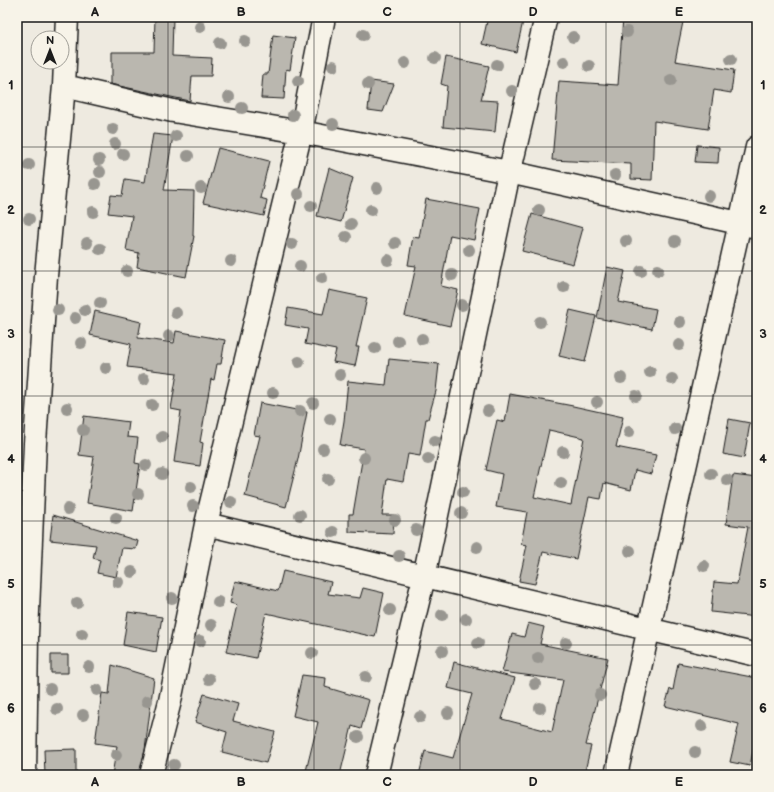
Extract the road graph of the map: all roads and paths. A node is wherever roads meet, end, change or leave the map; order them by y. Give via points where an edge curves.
1 (67, 17) edge
2 (324, 17) edge
3 (546, 17) edge
4 (64, 86) junction
5 (301, 132) junction
6 (757, 147) edge
7 (509, 172) junction
8 (749, 225) edge
9 (206, 524) junction
10 (424, 577) junction
11 (648, 628) junction
12 (22, 635) edge
13 (757, 654) edge
14 (25, 775) edge
15 (151, 775) edge
16 (376, 775) edge
17 (616, 775) edge

1 - 4 street
2 - 5 street
3 - 7 street
4 - 5 street via 173,111
4 - 12 street via 46,276
5 - 7 street
5 - 9 street
6 - 8 street
7 - 8 street
7 - 10 street
8 - 11 street
9 - 10 street
9 - 15 street via 170,701
10 - 11 street
10 - 16 street
11 - 13 street
11 - 17 street
12 - 14 street

